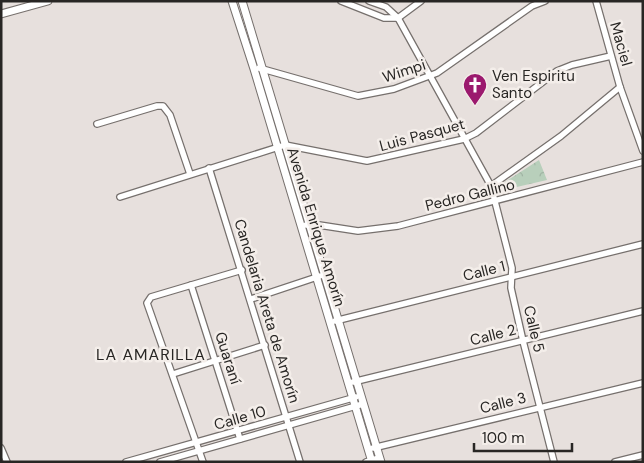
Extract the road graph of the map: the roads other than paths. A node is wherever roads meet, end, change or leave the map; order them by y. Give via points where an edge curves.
1 (48, 1) edge
2 (232, 1) edge
3 (242, 1) edge
4 (341, 1) edge
5 (369, 1) edge
6 (420, 1) edge
7 (545, 1) edge
8 (596, 1) edge
9 (1, 14) edge
10 (398, 18) junction
11 (611, 56) junction
12 (258, 68) junction
13 (430, 77) junction
14 (620, 88) junction
15 (96, 124) dead end
16 (464, 139) junction
17 (281, 146) junction
18 (643, 151) edge
19 (643, 162) edge
20 (209, 168) junction
21 (190, 174) junction
22 (491, 186) junction
23 (120, 197) dead end
24 (496, 202) junction
25 (310, 224) junction
26 (302, 226) junction
27 (643, 244) edge
28 (242, 270) junction
29 (321, 276) junction
30 (512, 277) junction
31 (191, 285) junction
32 (250, 299) junction
33 (643, 311) edge
34 (334, 321) junction
35 (523, 341) junction
36 (265, 346) junction
37 (216, 360) junction
38 (173, 374) junction
39 (353, 382) junction
40 (643, 383) edge
41 (357, 397) junction
42 (360, 405) junction
43 (541, 407) junction
44 (286, 417) junction
45 (289, 425) junction
46 (238, 431) junction
47 (240, 439) junction
48 (197, 443) junction
49 (1, 448) edge
50 (372, 448) junction
51 (199, 451) junction
52 (643, 455) edge
53 (380, 460) edge
54 (370, 461) edge
55 (7, 462) edge
56 (126, 462) edge
57 (160, 462) edge
58 (203, 462) edge
59 (300, 462) edge
60 (554, 462) edge
61 (615, 462) edge

1 - 9 street
2 - 12 street, Avenida Enrique Amorín
3 - 12 street, Avenida Enrique Amorín
4 - 10 street via 384,18
5 - 10 street via 386,7
6 - 10 street
7 - 13 street, Wimpi via 532,6
8 - 11 street, Maciel
10 - 13 street, Calle 5
11 - 14 street, Maciel
11 - 16 street, Luis Pasquet via 563,68
12 - 13 street, Wimpi via 358,96
12 - 17 street, Avenida Enrique Amorín
13 - 16 street, Calle 5
14 - 18 street, Maciel
14 - 22 street via 561,136
15 - 21 street via 163,106 170,115
16 - 17 street, Luis Pasquet via 367,161
16 - 22 street, Calle 5
17 - 20 street
17 - 25 street, Avenida Enrique Amorín
17 - 26 street, Avenida Enrique Amorín
19 - 24 street, Pedro Gallino
20 - 21 street
20 - 28 street, Candelaria Areta de Amorín
21 - 23 street
22 - 24 street, Calle 5
24 - 25 street, Pedro Gallino via 372,230
24 - 30 street, Calle 5
25 - 26 street, Pedro Gallino
25 - 29 street, Avenida Enrique Amorín
26 - 29 street, Avenida Enrique Amorín
27 - 30 street, Calle 1
28 - 31 street
28 - 32 street, Candelaria Areta de Amorín
29 - 32 street
29 - 34 street, Avenida Enrique Amorín
30 - 34 street, Calle 1
30 - 35 street, Calle 5
31 - 37 street, Guaraní
31 - 38 street via 147,302
32 - 36 street, Candelaria Areta de Amorín
33 - 35 street, Calle 2
34 - 39 street, Avenida Enrique Amorín
35 - 39 street, Calle 2
35 - 43 street, Calle 5
36 - 37 street
36 - 44 street, Candelaria Areta de Amorín
37 - 38 street
37 - 46 street, Guaraní
38 - 48 street
39 - 41 street, Avenida Enrique Amorín
40 - 43 street, Calle 3
41 - 42 street, Avenida Enrique Amorín
41 - 44 street, Calle 10
42 - 45 street, Calle 10
42 - 50 street, Avenida Enrique Amorín
43 - 50 street, Calle 3
43 - 60 street, Calle 5
44 - 45 street, Candelaria Areta de Amorín
44 - 46 street, Calle 10
45 - 47 street, Calle 10
45 - 59 street, Candelaria Areta de Amorín
46 - 47 street, Guaraní
46 - 48 street, Calle 10
47 - 51 street, Calle 10
48 - 51 street
48 - 56 street, Calle 10
49 - 55 street
50 - 53 street, Avenida Enrique Amorín
50 - 54 street, Avenida Enrique Amorín
51 - 57 street, Calle 10
51 - 58 street
52 - 61 street
53 - 54 street

